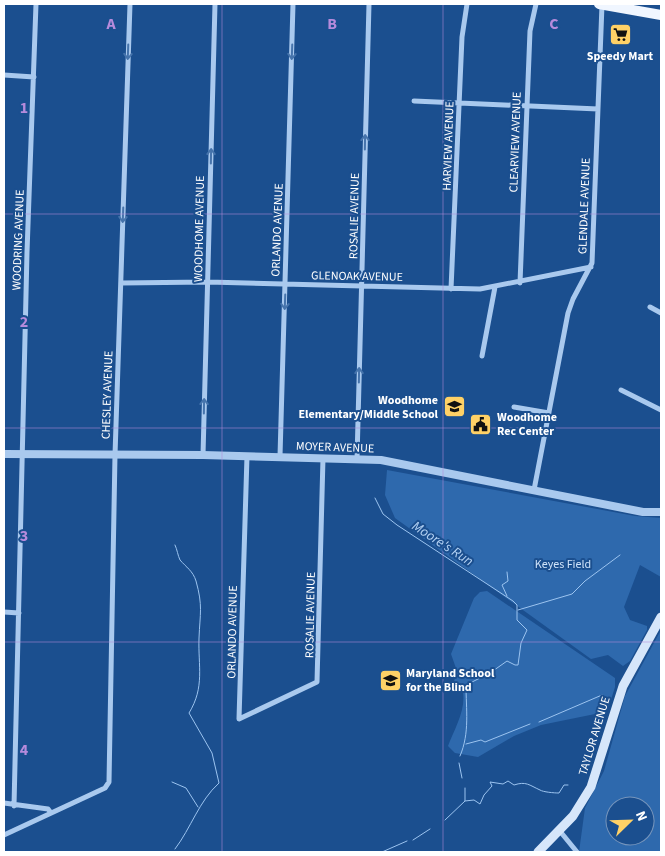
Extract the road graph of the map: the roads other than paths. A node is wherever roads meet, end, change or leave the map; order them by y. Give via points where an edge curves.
1 (36, 4) edge
2 (130, 4) edge
3 (215, 4) edge
4 (293, 4) edge
5 (369, 4) edge
6 (467, 4) edge
7 (536, 4) edge
8 (607, 4) edge
9 (661, 15) edge
10 (4, 75) edge
11 (34, 77) junction
12 (414, 101) dead end
13 (459, 103) junction
14 (526, 107) junction
15 (598, 109) junction
16 (591, 267) junction
17 (208, 282) junction
18 (121, 283) junction
19 (520, 283) junction
20 (285, 284) junction
21 (362, 286) junction
22 (495, 287) junction
23 (451, 289) junction
24 (650, 307) dead end
25 (661, 313) edge
26 (482, 356) dead end
27 (621, 390) dead end
28 (514, 407) dead end
29 (661, 410) edge
30 (549, 413) junction
31 (4, 454) edge
32 (22, 455) junction
33 (115, 455) junction
34 (203, 455) junction
35 (247, 456) junction
36 (280, 456) junction
37 (324, 458) junction
38 (357, 458) junction
39 (534, 490) junction
40 (661, 512) edge
41 (4, 612) edge
42 (19, 613) junction
43 (661, 617) edge
44 (317, 682) joint
45 (4, 803) edge
46 (14, 806) junction
47 (51, 813) junction
48 (559, 830) junction
49 (4, 835) edge
50 (538, 852) edge
51 (577, 852) edge

1 - 11 street, WOODRING AVENUE
2 -> 18 street, CHESLEY AVENUE
17 -> 3 street, WOODHOME AVENUE
4 -> 20 street, ORLANDO AVENUE
21 -> 5 street, ROSALIE AVENUE
6 - 13 street, HARVIEW AVENUE
7 - 14 street, CLEARVIEW AVENUE via 530,31
8 - 9 main road
8 - 15 street, GLENDALE AVENUE
10 - 11 street
11 - 32 street, WOODRING AVENUE
12 - 13 street
13 - 14 street
13 - 23 street, HARVIEW AVENUE
14 - 15 street
14 - 19 street, CLEARVIEW AVENUE
15 - 16 street, GLENDALE AVENUE
16 - 19 street, GLENOAK AVENUE
16 - 30 street, GLENDALE AVENUE via 570,307
17 - 18 street, GLENOAK AVENUE
17 - 20 street, GLENOAK AVENUE
34 -> 17 street, WOODHOME AVENUE
18 - 33 street, CHESLEY AVENUE
19 - 22 street, GLENOAK AVENUE
20 - 21 street, GLENOAK AVENUE
20 -> 36 street, ORLANDO AVENUE
21 - 23 street, GLENOAK AVENUE
38 -> 21 street, ROSALIE AVENUE
22 - 23 street, GLENOAK AVENUE
22 - 26 street
24 - 25 street
27 - 29 street
28 - 30 street
30 - 39 street, GLENDALE AVENUE
31 - 32 street, MOYER AVENUE
32 - 33 street, MOYER AVENUE
32 - 42 street, WOODRING AVENUE
33 - 34 street, MOYER AVENUE
33 - 47 street, CHESLEY AVENUE via 108,786
34 - 35 street, MOYER AVENUE
35 - 36 street, MOYER AVENUE
35 - 44 street, ORLANDO AVENUE via 239,720
36 - 37 street, MOYER AVENUE
37 - 38 street, MOYER AVENUE
37 - 44 street, ROSALIE AVENUE
38 - 39 street, MOYER AVENUE
39 - 40 street, MOYER AVENUE via 643,512
41 - 42 street
42 - 46 street, WOODRING AVENUE
43 - 48 main road, TAYLOR AVENUE via 623,686 591,787 579,808
45 - 46 street
46 - 47 street via 48,809
47 - 49 street
48 - 50 main road, TAYLOR AVENUE
48 - 51 street

